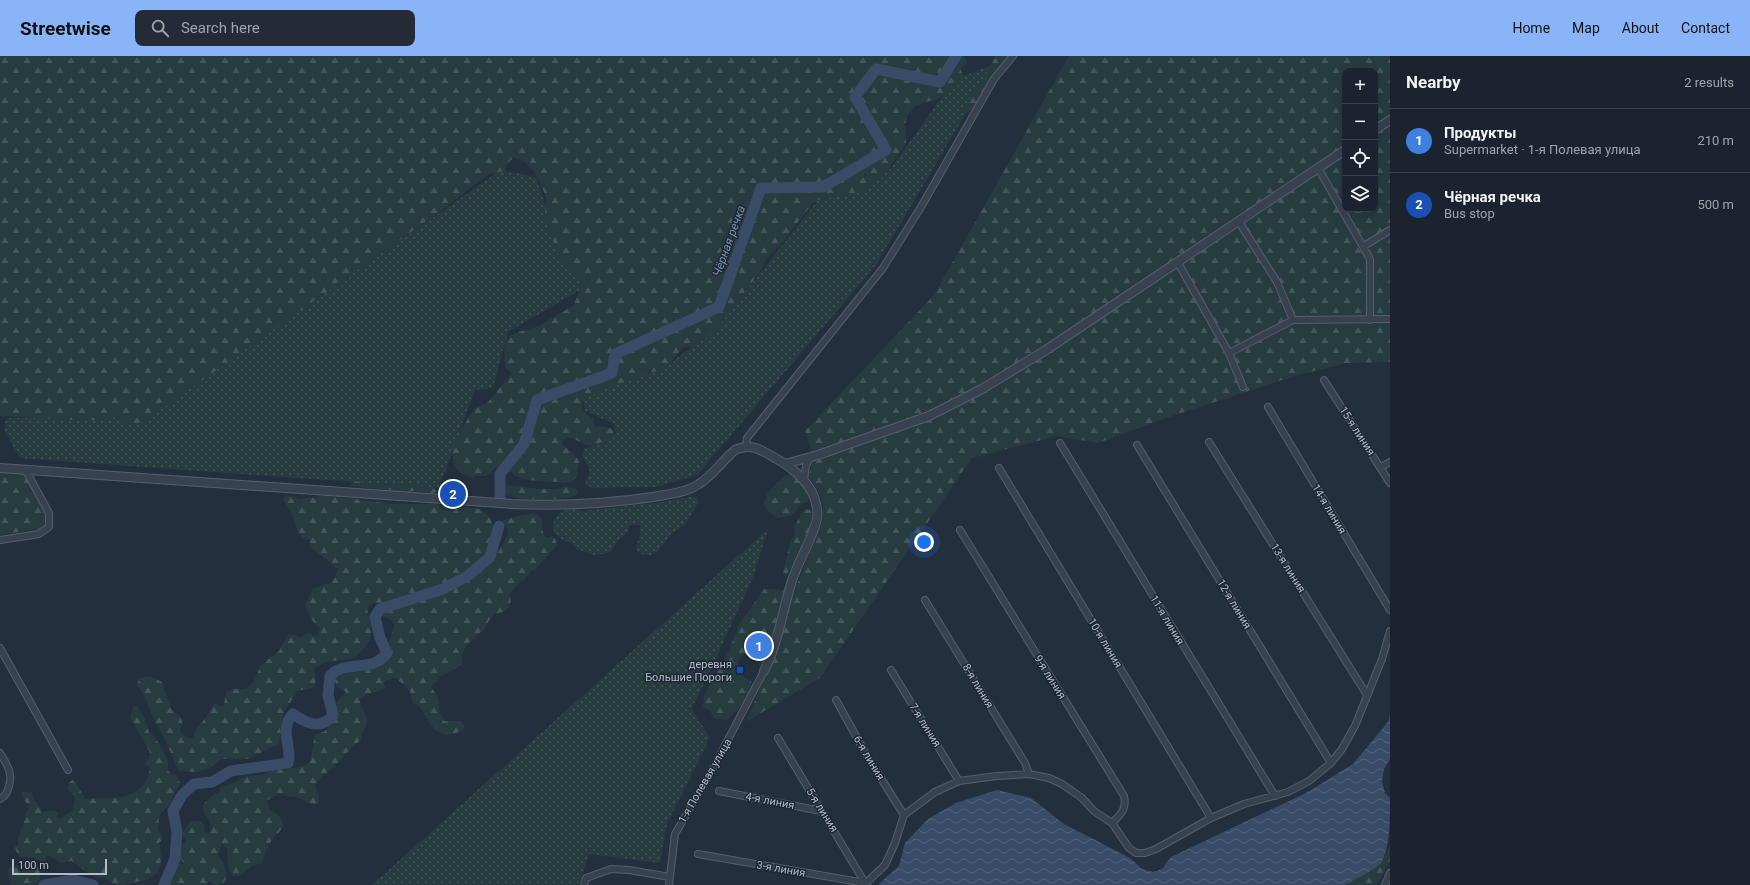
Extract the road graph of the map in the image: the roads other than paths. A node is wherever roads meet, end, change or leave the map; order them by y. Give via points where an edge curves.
1 (1013, 56) edge
2 (1390, 120) edge
3 (1378, 128) edge
4 (1342, 152) edge
5 (1318, 168) junction
6 (1239, 222) junction
7 (1390, 230) edge
8 (1364, 246) junction
9 (1178, 262) junction
10 (1390, 319) edge
11 (1293, 320) junction
12 (1370, 320) junction
13 (1230, 352) junction
14 (1324, 380) dead end
15 (1243, 387) dead end
16 (1268, 407) dead end
17 (1209, 442) dead end
18 (1060, 443) dead end
19 (1137, 445) dead end
20 (746, 446) junction
21 (810, 457) junction
22 (1390, 462) edge
23 (785, 464) junction
24 (1381, 467) junction
25 (0, 468) edge
26 (999, 468) dead end
27 (25, 469) junction
28 (804, 481) junction
29 (1390, 482) edge
30 (960, 530) dead end
31 (0, 540) edge
32 (925, 600) dead end
33 (1390, 610) edge
34 (1390, 631) edge
35 (0, 648) edge
36 (891, 670) dead end
37 (764, 671) joint
38 (1368, 695) junction
39 (836, 700) dead end
40 (778, 738) dead end
41 (0, 753) edge
42 (1331, 763) junction
43 (68, 770) dead end
44 (1029, 774) junction
45 (959, 781) junction
46 (718, 791) dead end
47 (1275, 796) junction
48 (0, 799) edge
49 (821, 810) junction
50 (904, 814) junction
51 (1211, 818) junction
52 (1112, 823) junction
53 (698, 854) dead end
54 (1390, 873) edge
55 (670, 877) junction
56 (864, 884) edge
57 (584, 885) edge
58 (669, 885) edge
59 (1385, 885) edge

1 - 20 street via 994,79 883,268 747,438
2 - 3 street
4 - 5 street
5 - 6 street
5 - 8 street
6 - 9 street
6 - 11 street via 1277,282
7 - 8 street
8 - 12 street via 1370,259
9 - 13 street
9 - 21 street via 1046,350 982,389 929,416
10 - 12 street
11 - 12 street
11 - 13 street
13 - 15 street
14 - 24 street, 15-я линия
16 - 33 street, 14-я линия
17 - 38 street, 13-я линия
18 - 47 street, 11-я линия
19 - 42 street, 12-я линия
20 - 23 street via 758,449
20 - 27 street via 735,450 699,484 687,490 592,504 512,504
21 - 23 street
21 - 28 street
22 - 24 street
23 - 28 street
24 - 29 street, 15-я линия
25 - 27 street
26 - 51 street, 10-я линия
27 - 31 street via 49,513 49,527 39,534
28 - 37 street via 814,498 817,519 797,565 777,640
30 - 52 street, 9-я линия via 1124,796 1126,804 1123,812
32 - 44 street, 8-я линия via 1025,763
34 - 38 street
35 - 43 street
36 - 45 street, 7-я линия
37 - 55 street, 1-я Полевая улица via 676,834
38 - 42 street via 1355,726
39 - 50 street, 6-я линия via 867,756
40 - 49 street, 5-я линия
41 - 48 street via 10,771 10,778 9,788
42 - 47 street via 1309,781
44 - 45 street
44 - 52 street via 1062,784
45 - 50 street via 935,792
46 - 49 street, 4-я линия
47 - 51 street via 1244,804
49 - 56 street, 5-я линия
50 - 56 street via 885,865
51 - 52 street via 1145,854 1136,853 1129,848
53 - 56 street, 3-я линия
54 - 59 street
55 - 57 street via 610,869 586,878
55 - 58 street, 1-я Полевая улица

